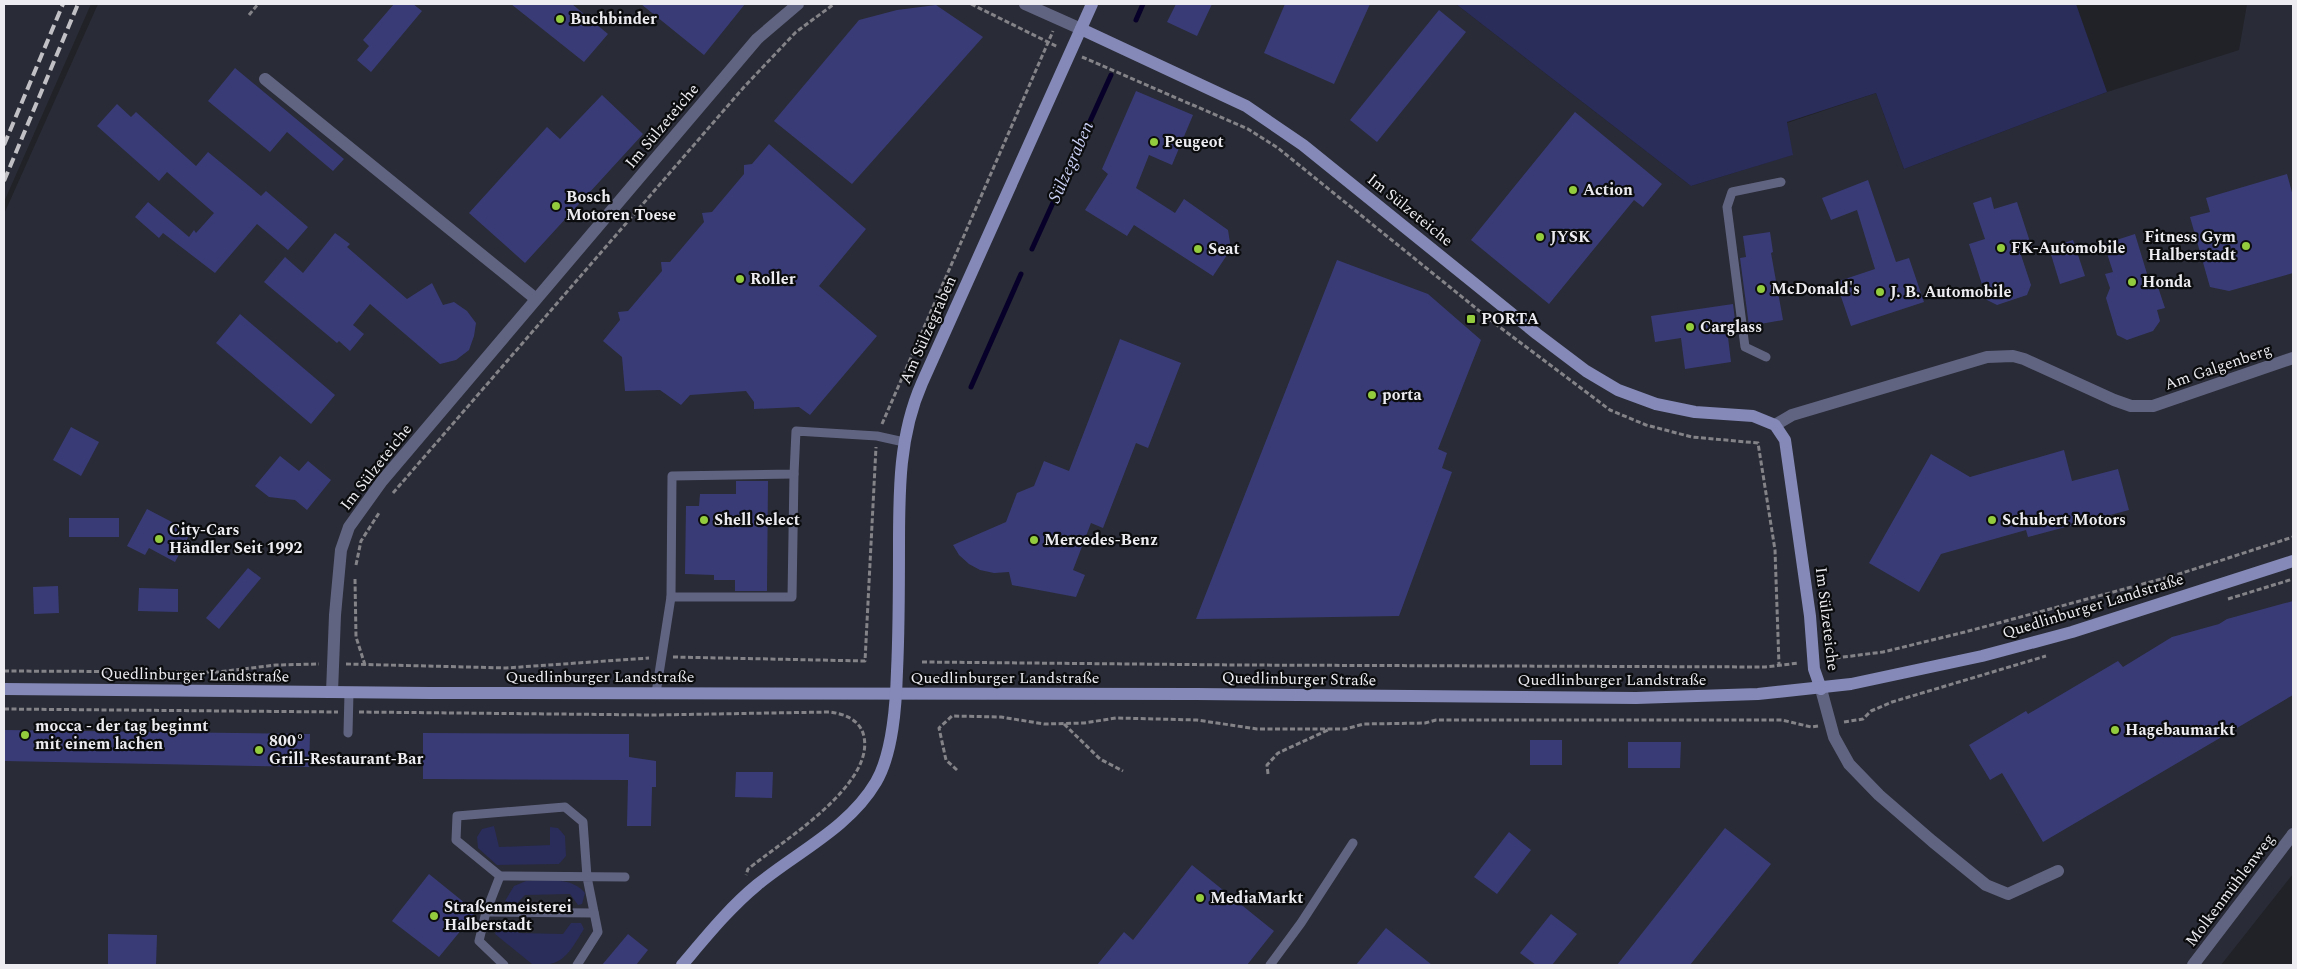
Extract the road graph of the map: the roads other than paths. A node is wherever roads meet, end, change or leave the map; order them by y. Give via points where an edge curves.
1 (798, 4) edge
2 (1025, 4) edge
3 (1092, 4) edge
4 (1081, 29) junction
5 (265, 79) dead end
6 (1781, 182) dead end
7 (536, 299) junction
8 (1766, 357) dead end
9 (2293, 358) edge
10 (1775, 425) junction
11 (904, 442) junction
12 (794, 474) junction
13 (2293, 561) edge
14 (671, 597) junction
15 (4, 689) edge
16 (1821, 689) junction
17 (332, 692) junction
18 (349, 693) junction
19 (656, 693) junction
20 (896, 694) junction
21 (1196, 694) joint
22 (1402, 696) joint
23 (348, 733) dead end
24 (2293, 834) edge
25 (1353, 843) dead end
26 (2058, 871) dead end
27 (500, 876) junction
28 (587, 877) junction
29 (625, 877) dead end
30 (486, 912) junction
31 (594, 913) junction
32 (504, 965) edge
33 (577, 965) edge
34 (682, 965) edge
35 (1270, 965) edge
36 (2194, 965) edge

1 - 7 street, Im Sülzeteiche via 757,39
2 - 4 street, Im Sülzeteiche
3 - 4 main road, Am Sülzegraben
4 - 10 main road, Im Sülzeteiche via 1246,106 1303,145 1565,355 1618,390 1656,404 1695,412 1753,416
4 - 11 main road, Am Sülzegraben via 918,393
5 - 7 street
6 - 8 lane via 1732,192 1727,207 1745,347
7 - 17 street, Im Sülzeteiche via 382,481 344,536 339,563
9 - 10 street, Am Galgenberg via 2153,406 2131,406 2024,359 1987,357 1792,415
10 - 16 main road, Im Sülzeteiche via 1785,440 1813,661
11 - 12 lane via 877,436 796,431
11 - 20 main road, Am Sülzegraben
12 - 14 lane via 672,476
12 - 14 lane via 792,597
13 - 16 main road, Quedlinburger Landstraße via 2072,632 1900,675
14 - 19 lane
15 - 17 main road, Quedlinburger Landstraße
16 - 22 main road, Quedlinburger Landstraße via 1636,698
16 - 26 street, Im Sülzeteiche via 1834,737 1849,764 1892,806 1986,885 2008,894
17 - 18 main road, Quedlinburger Landstraße
18 - 19 main road, Quedlinburger Landstraße
18 - 23 lane
19 - 20 main road, Quedlinburger Landstraße
20 - 21 main road, Quedlinburger Landstraße
20 - 34 main road, Am Sülzegraben via 884,761 876,783 861,803 841,823 755,886
21 - 22 main road, Quedlinburger Straße
24 - 36 street, Molkenmühlenweg
25 - 35 lane
27 - 28 lane
27 - 28 lane via 456,840 458,816 564,807 583,822
27 - 30 lane
28 - 29 lane
28 - 31 lane
30 - 31 lane
30 - 32 lane via 479,941
31 - 33 lane via 598,932

